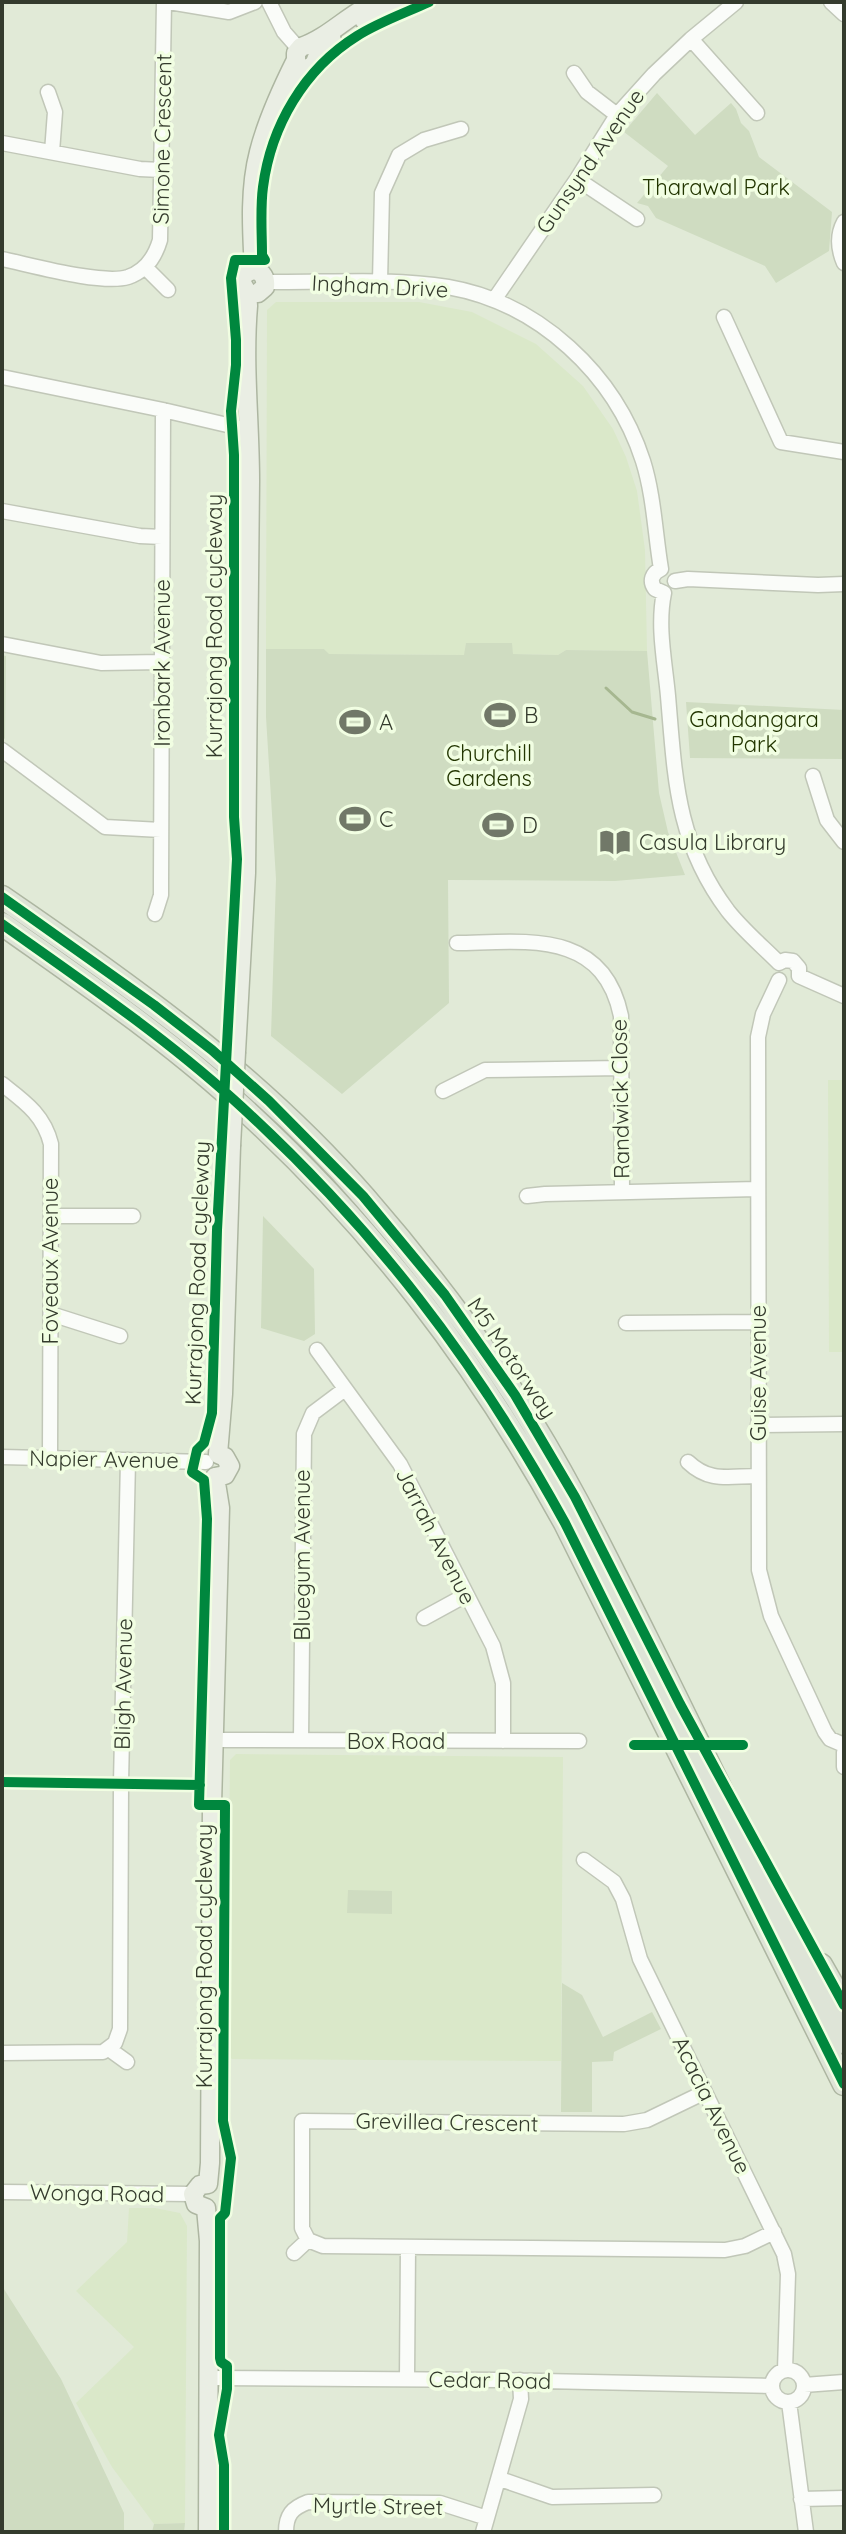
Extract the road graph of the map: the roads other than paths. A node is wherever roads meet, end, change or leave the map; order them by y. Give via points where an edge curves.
1 (166, 2) edge
2 (255, 2) edge
3 (269, 2) edge
4 (376, 2) edge
5 (405, 2) edge
6 (736, 2) edge
7 (831, 2) edge
8 (844, 14) edge
9 (691, 39) junction
10 (306, 55) junction
11 (574, 73) dead end
12 (48, 92) dead end
13 (757, 113) dead end
14 (617, 115) junction
15 (461, 129) dead end
16 (2, 143) edge
17 (52, 152) junction
18 (161, 170) junction
19 (577, 179) junction
20 (637, 219) dead end
21 (844, 222) edge
22 (2, 259) edge
23 (844, 263) edge
24 (145, 267) junction
25 (380, 282) junction
26 (256, 284) junction
27 (168, 290) dead end
28 (494, 300) junction
29 (724, 317) dead end
30 (2, 377) edge
31 (163, 410) junction
32 (249, 428) junction
33 (844, 452) edge
34 (2, 511) edge
35 (162, 537) junction
36 (661, 569) junction
37 (675, 581) junction
38 (844, 584) edge
39 (664, 593) junction
40 (2, 644) edge
41 (162, 662) junction
42 (2, 750) edge
43 (813, 776) dead end
44 (161, 830) junction
45 (844, 842) edge
46 (2, 897) edge
47 (155, 914) dead end
48 (2, 924) edge
49 (457, 943) dead end
50 (779, 963) junction
51 (799, 976) junction
52 (779, 980) junction
53 (844, 996) edge
54 (621, 1068) junction
55 (2, 1084) edge
56 (443, 1091) dead end
57 (757, 1189) junction
58 (622, 1192) junction
59 (527, 1196) dead end
60 (51, 1216) junction
61 (133, 1216) dead end
62 (51, 1314) junction
63 (758, 1322) junction
64 (626, 1323) dead end
65 (120, 1336) dead end
66 (317, 1350) dead end
67 (345, 1389) junction
68 (844, 1424) edge
69 (758, 1425) junction
70 (2, 1457) edge
71 (50, 1458) junction
72 (128, 1460) junction
73 (688, 1462) dead end
74 (213, 1464) junction
75 (758, 1476) junction
76 (466, 1595) junction
77 (424, 1618) dead end
78 (680, 1704) junction
79 (214, 1740) junction
80 (301, 1740) junction
81 (503, 1741) junction
82 (579, 1741) dead end
83 (844, 1745) edge
84 (844, 1752) edge
85 (844, 1767) edge
86 (584, 1860) dead end
87 (844, 2005) edge
88 (844, 2042) edge
89 (109, 2049) junction
90 (2, 2053) edge
91 (127, 2062) dead end
92 (844, 2084) edge
93 (705, 2092) junction
94 (2, 2192) edge
95 (202, 2195) junction
96 (774, 2232) junction
97 (308, 2240) junction
98 (408, 2247) junction
99 (294, 2253) dead end
100 (785, 2370) junction
101 (209, 2378) junction
102 (407, 2379) junction
103 (520, 2380) junction
104 (844, 2382) edge
105 (804, 2385) junction
106 (771, 2386) junction
107 (789, 2402) junction
108 (500, 2479) junction
109 (654, 2495) dead end
110 (844, 2498) edge
111 (801, 2499) junction
112 (485, 2525) edge
113 (208, 2532) edge
114 (286, 2532) edge
115 (806, 2532) edge

1 - 2 street via 220,12
1 - 18 street, Simone Crescent
3 - 10 street via 284,32
4 - 10 main road via 356,12
5 - 10 main road
6 - 9 street, Gunsynd Avenue
7 - 8 street
9 - 13 street
9 - 14 street, Gunsynd Avenue
10 - 26 main road via 267,125 254,179
11 - 14 street via 587,92
12 - 17 street via 55,112
14 - 19 street, Gunsynd Avenue
15 - 25 street via 424,140 399,155 382,193
16 - 17 street
17 - 18 street
18 - 24 street, Simone Crescent via 160,240
19 - 20 street
19 - 28 street, Gunsynd Avenue
21 - 23 street via 839,243
22 - 24 street via 116,278
24 - 27 street
25 - 26 street, Ingham Drive
25 - 28 street, Ingham Drive via 451,288
26 - 32 main road via 246,392
28 - 36 street, Ingham Drive via 563,342 615,402 647,475
29 - 33 street via 781,442
30 - 31 street
31 - 32 street
31 - 35 street, Ironbark Avenue
32 - 74 main road, bridge via 246,873 223,1394
34 - 35 street
35 - 41 street, Ironbark Avenue
36 - 37 street via 671,572
36 - 39 street via 651,581
37 - 38 street
37 - 39 street
39 - 50 street via 663,634 682,818 697,859 728,911
40 - 41 street via 101,663
41 - 44 street, Ironbark Avenue
42 - 44 street via 105,827
43 - 45 street via 827,820
44 - 47 street, Ironbark Avenue via 161,895
46 - 78 highway, M5 Motorway via 212,1050 303,1133 412,1253 542,1440
48 - 92 highway, M5 Motorway via 233,1099 337,1200 441,1325 517,1439 572,1537
49 - 54 street, Randwick Close via 546,943 588,960 607,980 618,1004
50 - 51 street via 795,962
50 - 52 street
51 - 52 street via 788,984
51 - 53 street
52 - 57 street, Guise Avenue via 758,1037
54 - 56 street via 485,1070
54 - 58 street, Randwick Close
55 - 60 street, Foveaux Avenue via 32,1107 47,1129
57 - 58 street
57 - 63 street, Guise Avenue
58 - 59 street
60 - 61 street
60 - 62 street, Foveaux Avenue
62 - 65 street
62 - 71 street, Foveaux Avenue
63 - 64 street
63 - 69 street, Guise Avenue
66 - 67 street, Jarrah Avenue
67 - 76 street, Jarrah Avenue via 400,1464
67 - 80 street, Bluegum Avenue via 313,1413 303,1440
68 - 69 street
69 - 75 street, Guise Avenue
70 - 71 street, Napier Avenue
71 - 72 street, Napier Avenue
72 - 74 street, Napier Avenue
72 - 89 street, Bligh Avenue via 120,2029
73 - 75 street via 710,1476
74 - 79 main road via 220,1508
75 - 83 street, Guise Avenue via 759,1570 771,1616 825,1732
76 - 77 street
76 - 81 street, Jarrah Avenue via 501,1669
78 - 87 highway
78 - 88 highway, M5 Motorway
79 - 80 street, Box Road
79 - 95 main road via 210,2163
80 - 81 street, Box Road
81 - 82 street, Box Road
84 - 85 street
86 - 93 street, Acacia Avenue via 614,1882 623,1899 640,1959
89 - 90 street
89 - 91 street
93 - 96 street, Acacia Avenue
93 - 97 street, Grevillea Crescent via 647,2120 624,2124 302,2121 301,2224
94 - 95 street, Wonga Road
95 - 101 main road via 209,2241
96 - 98 street via 725,2250
96 - 100 street, Acacia Avenue via 788,2274
97 - 98 street via 323,2246
97 - 99 street
98 - 102 street
100 - 105 street via 799,2375
100 - 106 street
101 - 102 street, Cedar Road
101 - 113 main road
102 - 103 street, Cedar Road
103 - 106 street, Cedar Road
103 - 108 street via 521,2399
104 - 105 street
105 - 107 street
106 - 107 street via 779,2400
107 - 111 street
108 - 109 street via 552,2497
108 - 112 street
110 - 111 street
111 - 115 street
112 - 114 street, Myrtle Street via 440,2503 308,2502 289,2514

